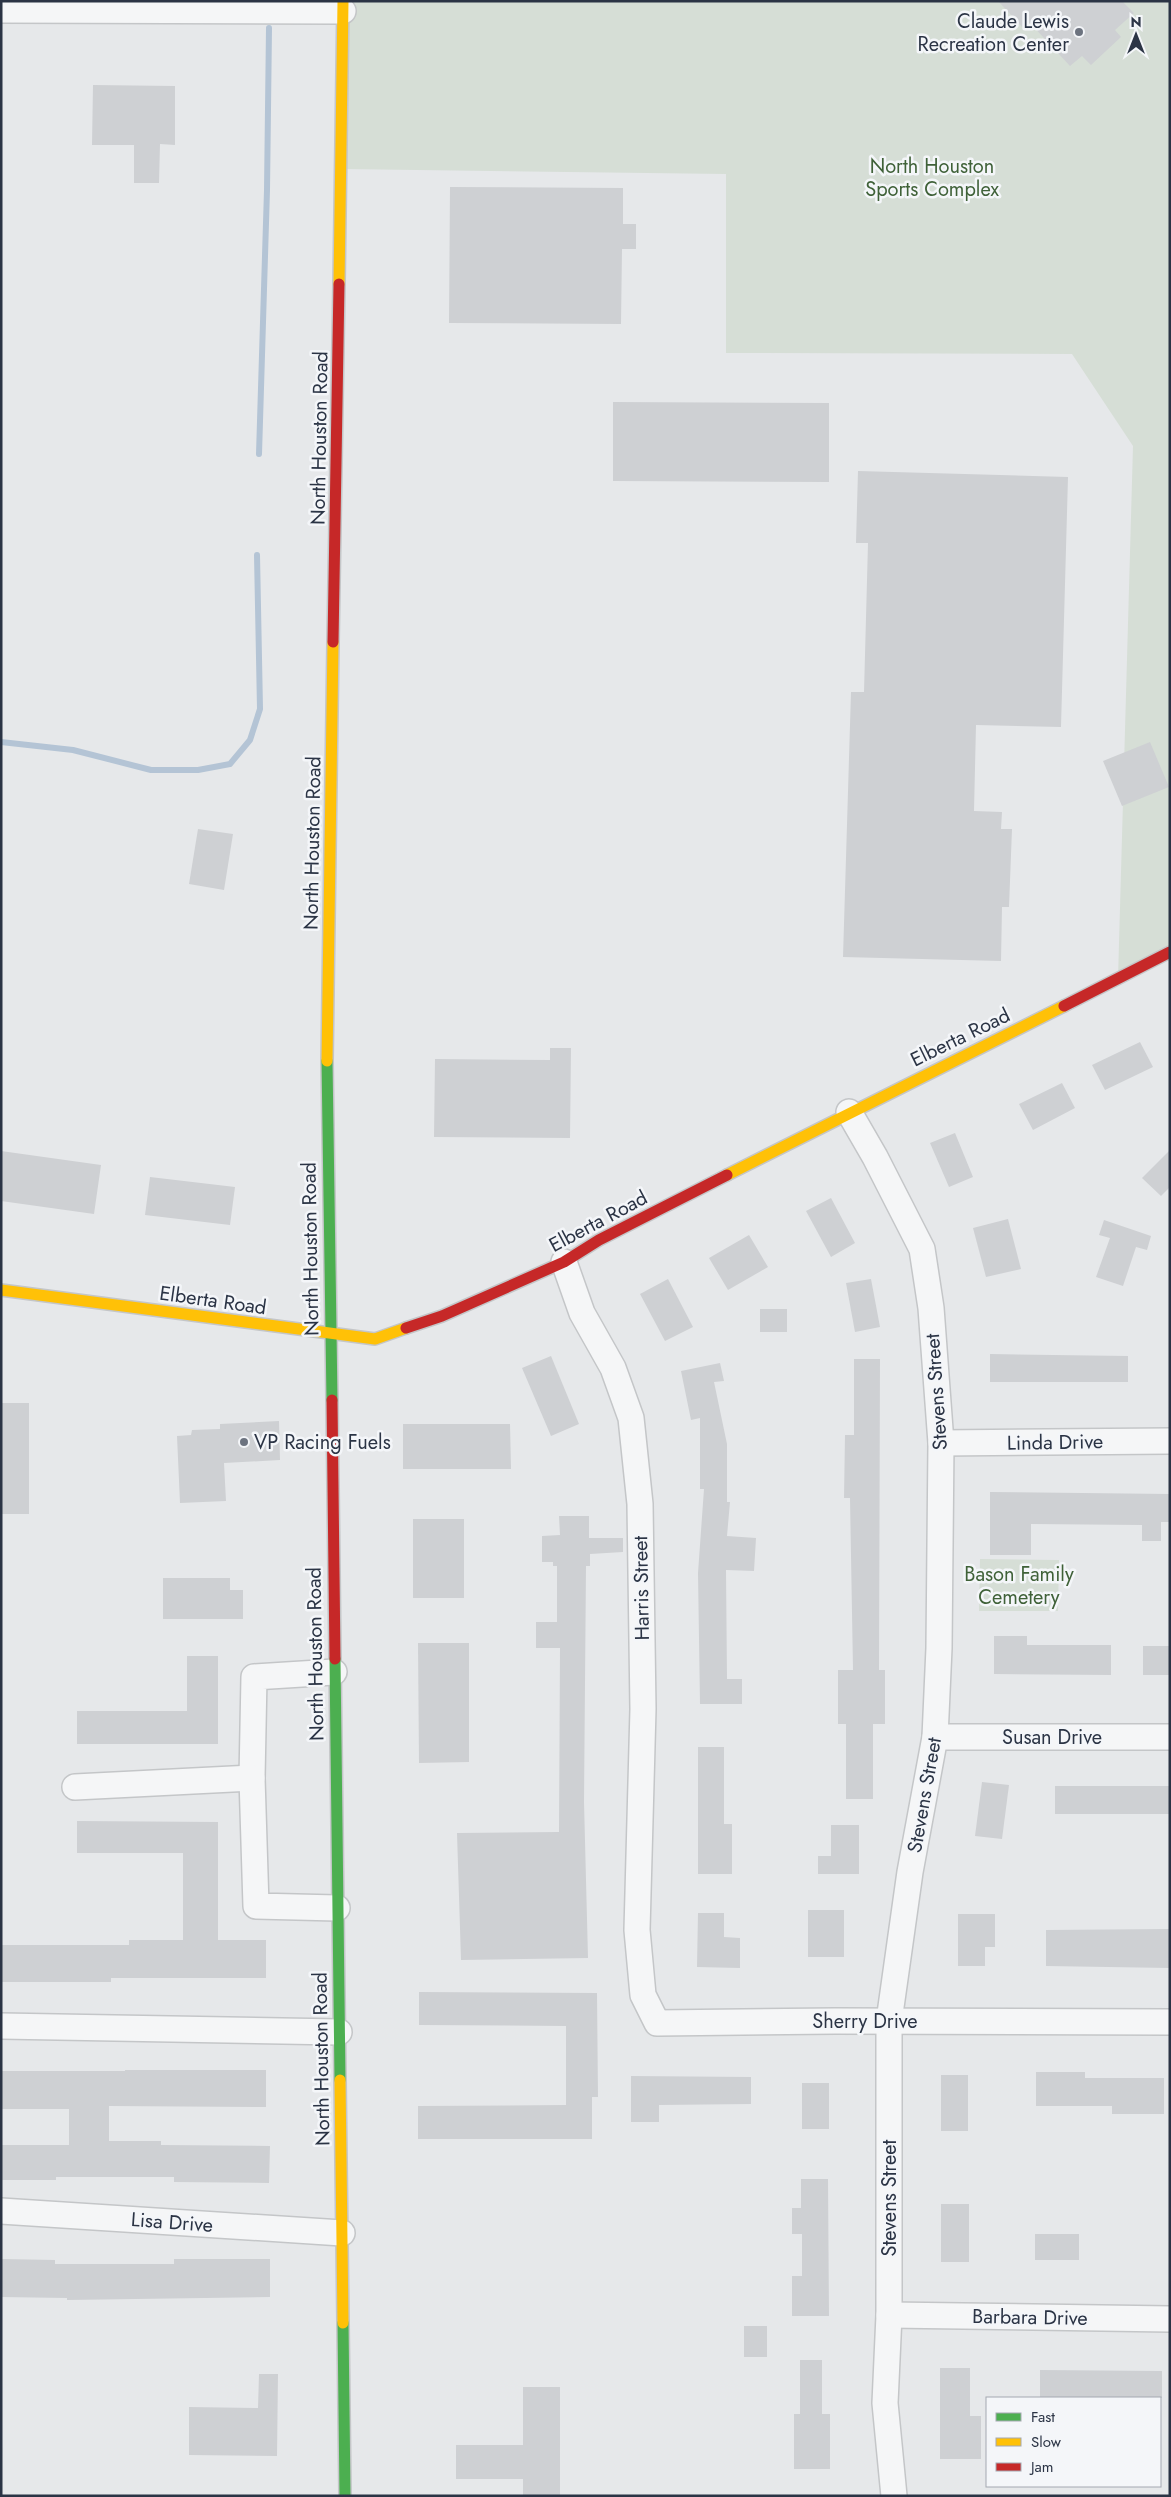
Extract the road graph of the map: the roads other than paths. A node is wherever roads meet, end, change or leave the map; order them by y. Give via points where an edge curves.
1 (343, 6) edge
2 (1, 10) edge
3 (1170, 952) edge
4 (849, 1112) junction
5 (564, 1262) junction
6 (1, 1290) edge
7 (330, 1335) junction
8 (1170, 1441) edge
9 (941, 1443) junction
10 (334, 1672) junction
11 (935, 1737) junction
12 (1170, 1737) edge
13 (252, 1778) junction
14 (75, 1787) dead end
15 (337, 1908) junction
16 (637, 1930) joint
17 (888, 2021) junction
18 (1170, 2022) edge
19 (1, 2026) edge
20 (339, 2032) junction
21 (1, 2211) edge
22 (342, 2233) junction
23 (890, 2315) junction
24 (1170, 2318) edge
25 (345, 2496) edge
26 (894, 2496) edge

1 - 2 street
1 - 7 street, North Houston Road via 327,1026
3 - 4 street, Elberta Road
4 - 5 street, Elberta Road via 599,1240
4 - 9 street, Stevens Street via 922,1249 933,1335
5 - 7 street, Elberta Road via 442,1316 375,1339
5 - 16 street, Harris Street via 582,1313 613,1368 631,1418 640,1504 643,1709
6 - 7 street, Elberta Road
7 - 10 street, North Houston Road
8 - 9 street, Linda Drive
9 - 11 street, Stevens Street
10 - 13 street via 254,1677
10 - 15 street, North Houston Road
11 - 12 street, Susan Drive
11 - 17 street, Stevens Street via 910,1872
13 - 14 street
13 - 15 street via 256,1906
15 - 20 street, North Houston Road
16 - 17 street, Sherry Drive via 643,1996 657,2023
17 - 18 street, Sherry Drive
17 - 23 street, Stevens Street
19 - 20 street
20 - 22 street, North Houston Road
21 - 22 street, Lisa Drive
22 - 25 street, North Houston Road
23 - 24 street, Barbara Drive
23 - 26 street, Stevens Street via 885,2402

